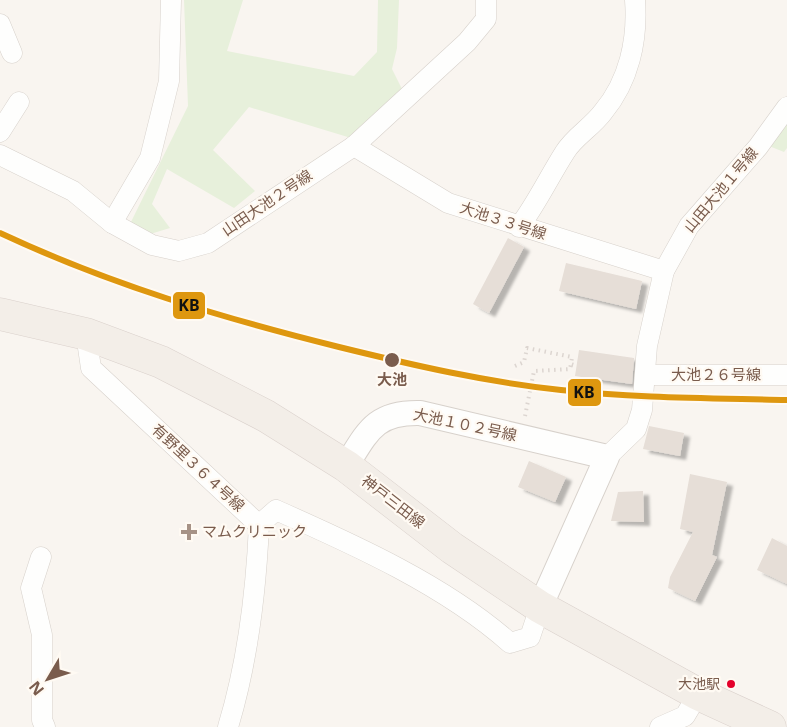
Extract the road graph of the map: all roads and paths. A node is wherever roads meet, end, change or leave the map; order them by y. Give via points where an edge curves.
1 (171, 0) edge
2 (486, 0) edge
3 (635, 0) edge
4 (0, 24) edge
5 (12, 53) dead end
6 (19, 102) dead end
7 (787, 106) edge
8 (0, 132) edge
9 (354, 146) junction
10 (0, 155) edge
11 (112, 223) junction
12 (519, 227) junction
13 (664, 271) junction
14 (0, 314) edge
15 (86, 334) junction
16 (571, 364) junction
17 (515, 366) dead end
18 (577, 366) dead end
19 (645, 375) junction
20 (787, 375) edge
21 (525, 416) dead end
22 (607, 457) junction
23 (346, 466) junction
24 (259, 525) junction
25 (41, 557) dead end
26 (540, 607) junction
27 (698, 694) junction
28 (45, 727) edge
29 (228, 727) edge
30 (660, 727) edge
31 (770, 727) edge

1 - 11 street via 169,81 150,158
2 - 9 street, 山田大池２号線 via 486,19 467,42
3 - 12 street via 637,21 628,73 604,112 566,150
4 - 5 street
6 - 8 street
7 - 13 street, 山田大池１号線 via 758,147 688,226
9 - 11 street, 山田大池２号線 via 208,243 179,251 152,245
9 - 12 street, 大池３３号線 via 448,203
10 - 11 street, 山田大池２号線 via 73,191
12 - 13 street, 大池３３号線
13 - 19 street, 山田大池１号線 via 647,346
14 - 15 main road, 神戸三田線
15 - 23 main road, 神戸三田線 via 172,368 266,416
15 - 24 street, 有野里３６４号線 via 91,369
16 - 17 path via 572,357 527,348 524,362
16 - 18 path
16 - 21 path via 570,369 534,371
19 - 20 street, 大池２６号線
19 - 22 street, 山田大池１号線 via 636,429
22 - 23 street, 大池１０２号線 via 420,413 400,413 379,420
22 - 26 street, 山田大池１号線
23 - 26 main road, 神戸三田線 via 452,548
24 - 26 street via 276,510 338,537 484,620 510,643 530,637
24 - 29 street via 250,625 240,686
25 - 28 street via 31,588 42,635
26 - 27 main road, 神戸三田線
27 - 30 street via 685,716
27 - 31 main road, 神戸三田線

